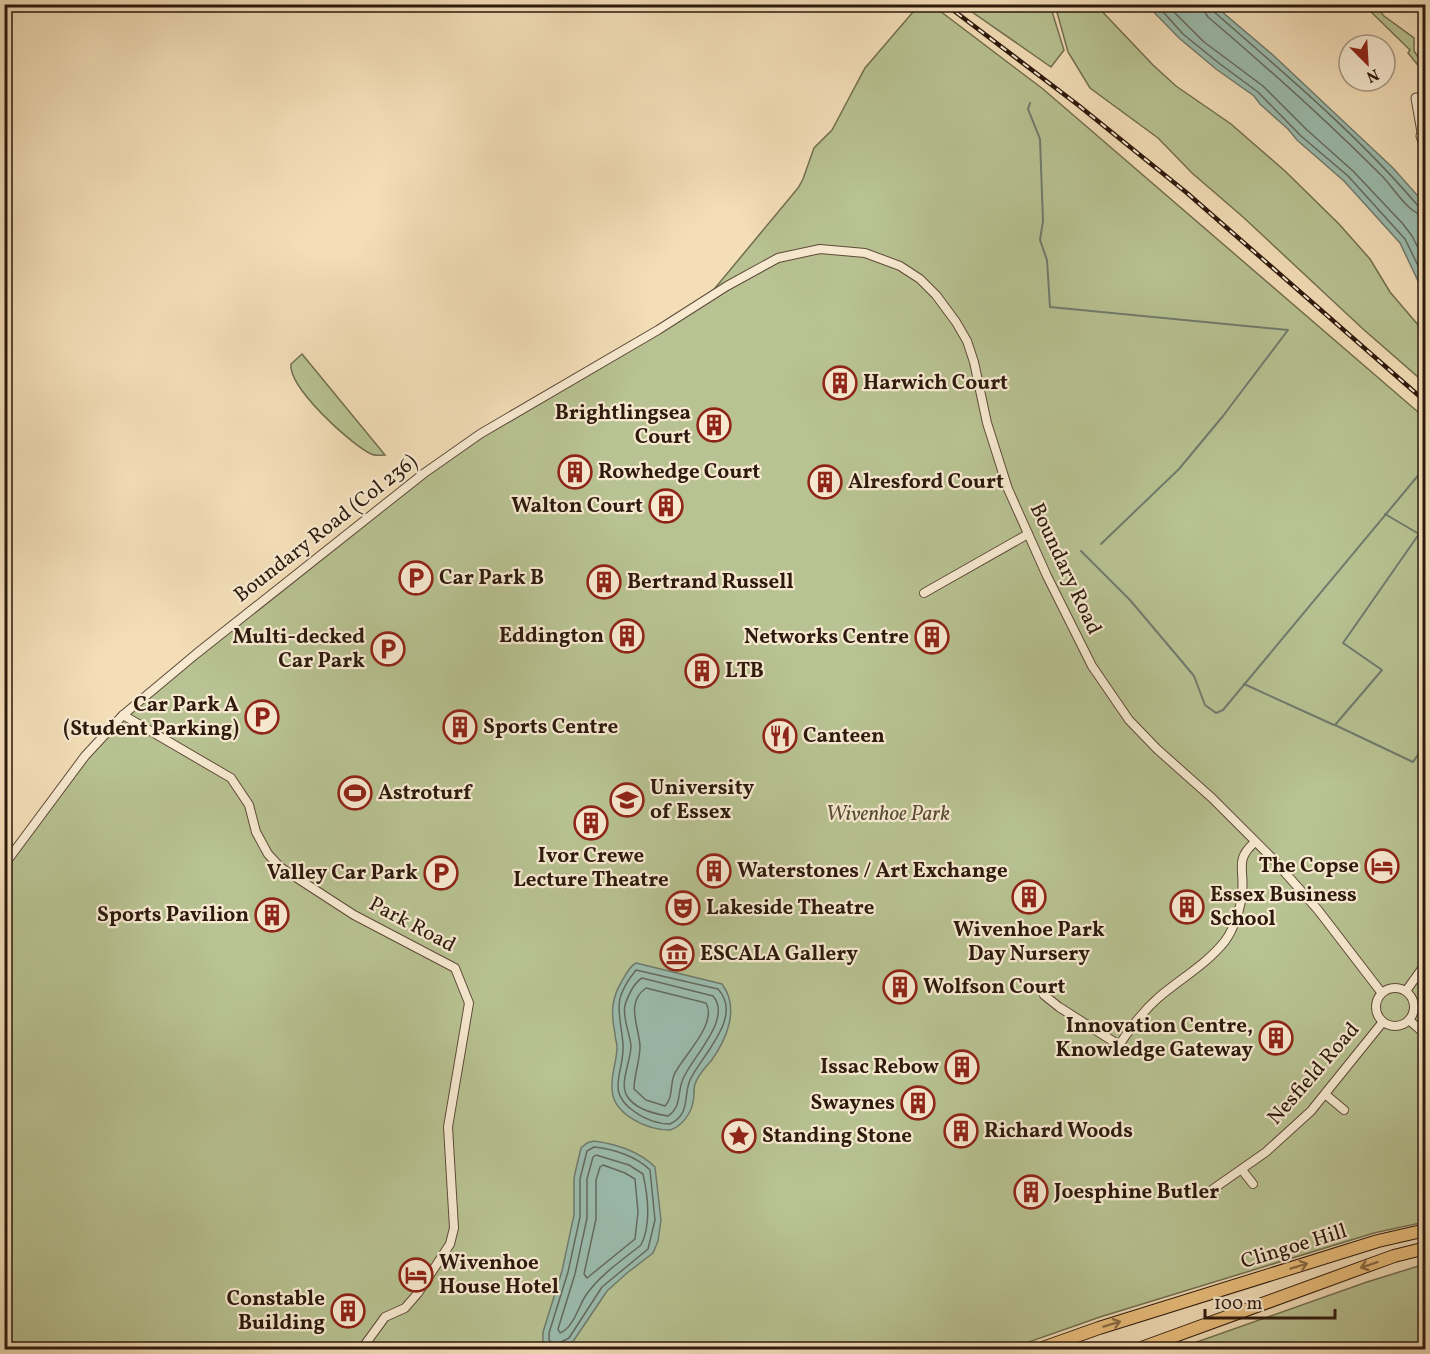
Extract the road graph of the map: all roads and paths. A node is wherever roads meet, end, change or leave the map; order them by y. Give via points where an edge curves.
1 (1416, 98) dead end
2 (1424, 129) edge
3 (1425, 150) edge
4 (726, 286) joint
5 (1028, 534) junction
6 (924, 593) dead end
7 (123, 715) junction
8 (1255, 842) junction
9 (4, 865) edge
10 (1425, 963) edge
11 (1406, 991) junction
12 (1381, 992) junction
13 (1044, 995) dead end
14 (1409, 1020) junction
15 (1382, 1023) junction
16 (1425, 1035) edge
17 (1325, 1094) junction
18 (1344, 1110) dead end
19 (1242, 1170) junction
20 (1253, 1184) dead end
21 (1213, 1189) dead end
22 (1425, 1229) edge
23 (1425, 1248) edge
24 (361, 1350) edge
25 (1037, 1350) edge
26 (1136, 1350) edge

1 - 2 street
2 - 3 street via 1421,136
4 - 5 street, Boundary Road via 778,258 820,249 866,254 900,266 920,279 967,340 997,459
4 - 7 street, Boundary Road (Col 236) via 458,449
5 - 6 street
5 - 8 street, Boundary Road via 1092,666 1129,720
7 - 9 street, Boundary Road (Col 236) via 86,756
7 - 24 street, Park Road via 231,778 249,805 256,832 268,854 280,867 354,915 455,968 461,981 469,1003 448,1127 454,1228 450,1244 418,1293 405,1308 385,1317
8 - 12 street, Boundary Road via 1318,910
8 - 13 street via 1245,850 1242,893 1226,940 1141,1013 1119,1045
10 - 11 street
11 - 12 street via 1394,987
11 - 14 street via 1413,1001
12 - 15 street via 1376,1008
14 - 15 street via 1396,1026
14 - 16 street
15 - 17 street, Nesfield Road
17 - 18 street
17 - 19 street, Nesfield Road via 1279,1141
19 - 20 street
19 - 21 street, Nesfield Road
25 -> 22 main road, Clingoe Hill
23 -> 26 main road, Clingoe Hill

